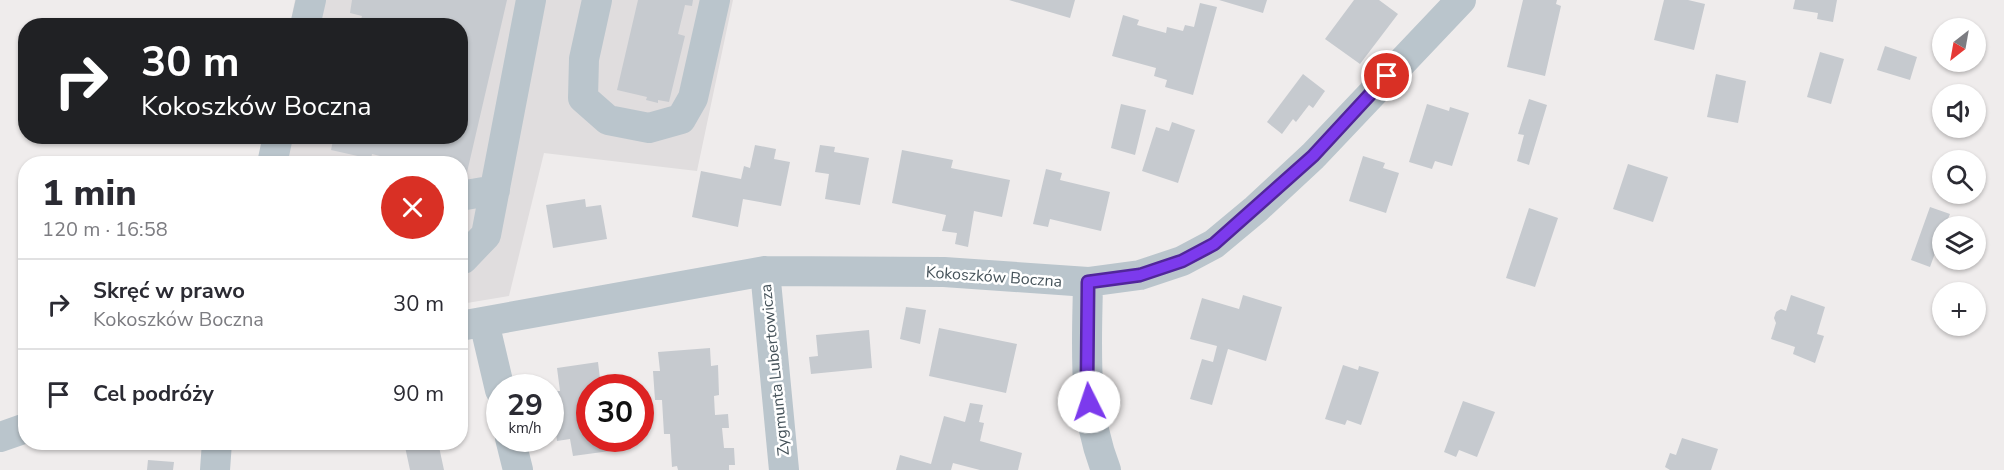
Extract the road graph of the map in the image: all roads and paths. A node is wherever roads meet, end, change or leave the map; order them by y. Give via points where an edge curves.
1 (311, 0) edge
2 (531, 0) edge
3 (597, 0) edge
4 (715, 0) edge
5 (1461, 0) edge
6 (307, 18) edge
7 (495, 190) junction
8 (468, 195) edge
9 (468, 255) edge
10 (765, 271) junction
11 (1088, 282) junction
12 (472, 324) edge
13 (493, 374) edge
14 (18, 431) edge
15 (0, 437) edge
16 (216, 450) edge
17 (514, 452) edge
18 (215, 470) edge
19 (518, 470) edge
20 (784, 470) edge
21 (1106, 470) edge

1 - 6 street
2 - 7 street
3 - 4 street via 584,59 583,98 608,120 649,128 681,119 693,98
5 - 11 street, Kokoszków Boczna via 1313,156 1214,244 1182,261 1140,275
7 - 8 street
7 - 9 street via 486,235
10 - 11 street, Kokoszków Boczna via 944,272
10 - 12 street, Kokoszków Boczna
10 - 20 street, Zygmunta Lubertowicza
11 - 21 street via 1087,384 1098,451
12 - 13 street
14 - 15 street
16 - 18 street
17 - 19 street

